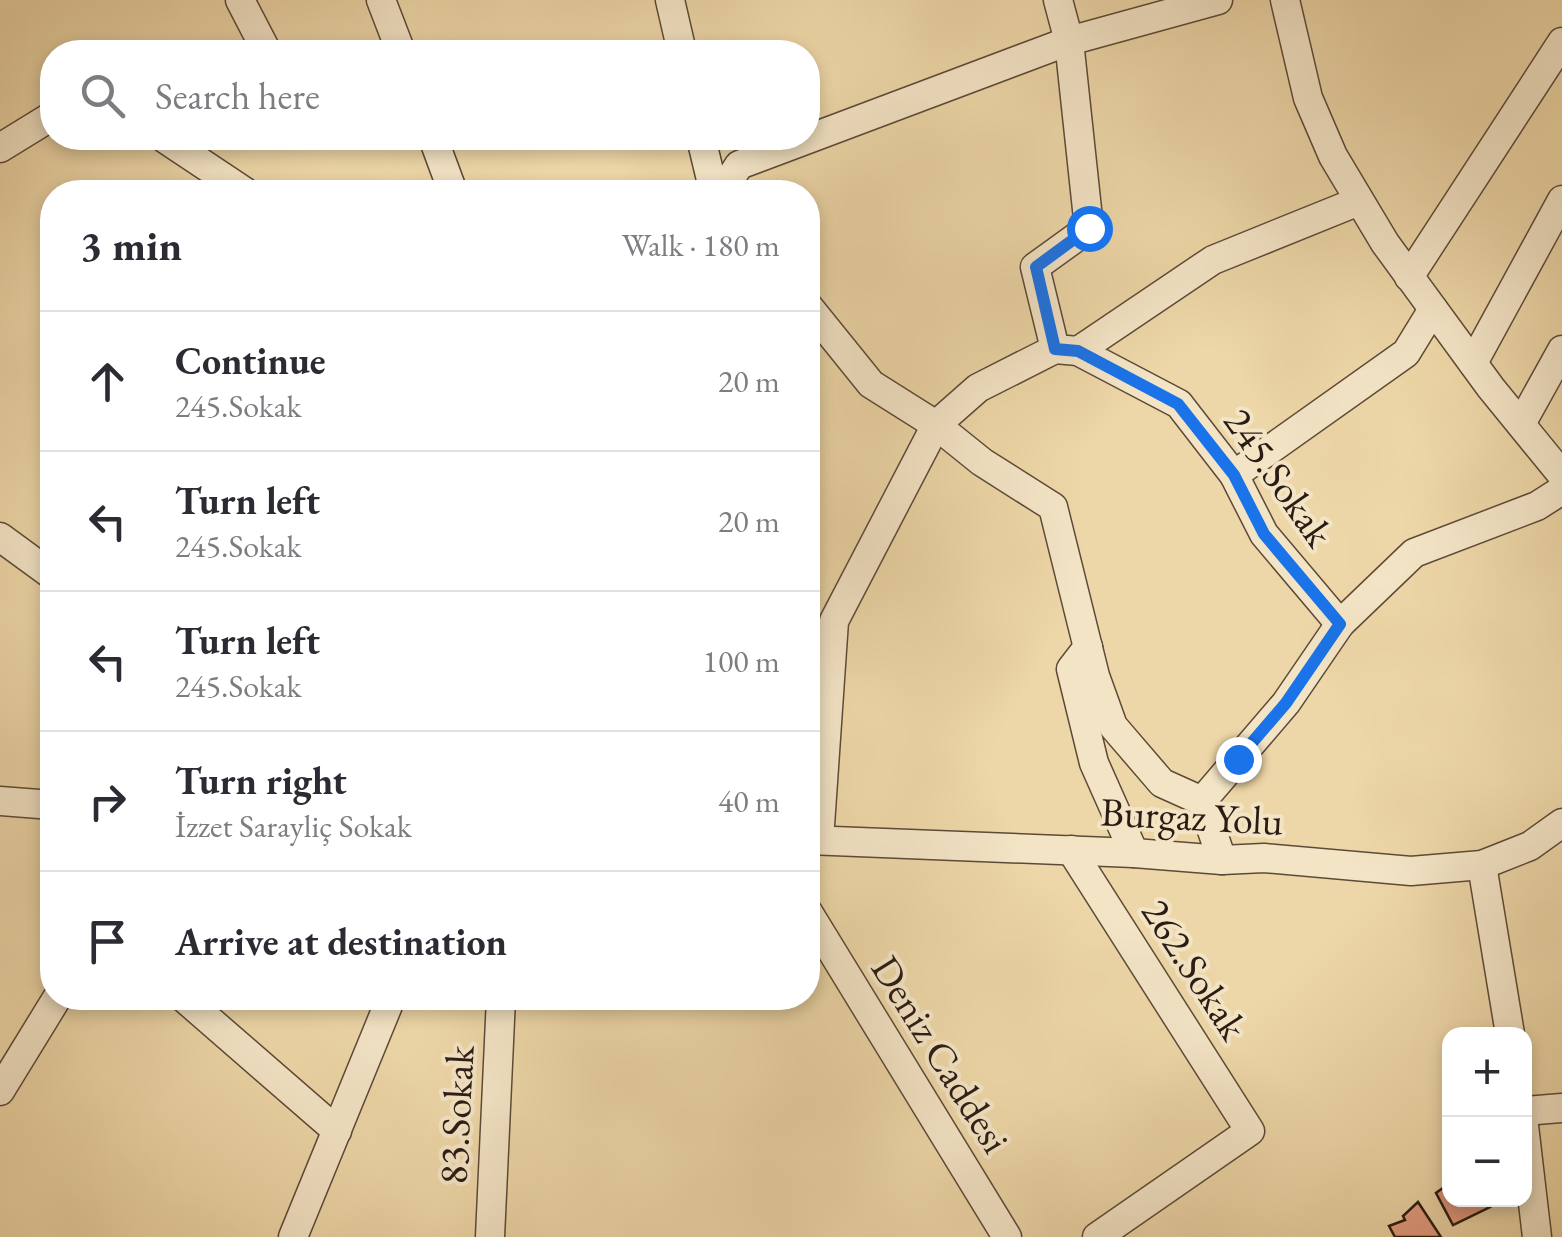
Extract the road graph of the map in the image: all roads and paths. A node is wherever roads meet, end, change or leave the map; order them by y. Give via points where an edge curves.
1 (240, 0) edge
2 (381, 0) edge
3 (670, 0) edge
4 (1058, 0) edge
5 (1218, 0) edge
6 (1285, 0) edge
7 (261, 40) edge
8 (396, 40) edge
9 (679, 40) edge
10 (1069, 41) junction
11 (1562, 42) edge
12 (40, 123) edge
13 (820, 135) edge
14 (0, 148) edge
15 (182, 150) edge
16 (437, 150) edge
17 (704, 150) edge
18 (780, 150) edge
19 (228, 180) edge
20 (448, 180) edge
21 (711, 180) edge
22 (730, 180) edge
23 (1562, 200) edge
24 (1360, 201) junction
25 (1409, 276) junction
26 (1433, 309) junction
27 (820, 321) edge
28 (1067, 350) junction
29 (1562, 350) edge
30 (1472, 363) junction
31 (1521, 424) junction
32 (936, 425) junction
33 (1234, 475) junction
34 (1562, 475) edge
35 (1562, 490) edge
36 (0, 537) edge
37 (40, 565) edge
38 (1340, 624) junction
39 (1088, 646) junction
40 (820, 767) edge
41 (0, 801) edge
42 (1202, 801) junction
43 (40, 804) edge
44 (1562, 823) edge
45 (820, 840) edge
46 (1072, 850) junction
47 (1134, 853) junction
48 (1222, 860) junction
49 (1482, 865) junction
50 (820, 932) edge
51 (50, 1010) edge
52 (198, 1010) edge
53 (386, 1010) edge
54 (501, 1010) edge
55 (1509, 1027) edge
56 (0, 1091) edge
57 (1562, 1108) edge
58 (1532, 1110) edge
59 (337, 1131) junction
60 (1532, 1194) edge
61 (293, 1237) edge
62 (490, 1237) edge
63 (1007, 1237) edge
64 (1096, 1237) edge
65 (1537, 1237) edge

1 - 7 street
2 - 8 street
3 - 9 street
4 - 10 street
5 - 10 street
6 - 24 street via 1308,98
10 - 13 street
10 - 28 street via 1089,228 1036,267
11 - 25 street
12 - 14 street
15 - 19 street
16 - 20 street
17 - 21 street
18 - 22 street via 740,165
23 - 30 street
24 - 25 street
24 - 28 street via 1213,260
25 - 26 street
26 - 30 street
26 - 33 street via 1406,353
27 - 32 street via 871,384
28 - 32 street via 978,388
28 - 33 street, 245.Sokak via 1178,404
29 - 31 street
30 - 31 street
31 - 34 street
32 - 39 street via 1053,507
32 - 40 street via 834,622
33 - 38 street, 245.Sokak via 1264,534
35 - 38 street via 1538,506 1414,552
36 - 37 street
38 - 42 street via 1286,703
39 - 42 street via 1112,726 1162,784
39 - 47 street via 1072,669 1094,764
41 - 43 street
42 - 48 street
44 - 49 street, Burgaz Yolu via 1530,846
45 - 46 street, Burgaz Yolu
46 - 47 street, Burgaz Yolu
46 - 64 street, 262.Sokak via 1250,1131
47 - 48 street, Burgaz Yolu
48 - 49 street, Burgaz Yolu via 1411,871
49 - 55 street
50 - 63 street, Deniz Caddesi
51 - 56 street
52 - 59 street
53 - 59 street
54 - 62 street, 83.Sokak
57 - 58 street
59 - 61 street
60 - 65 street

